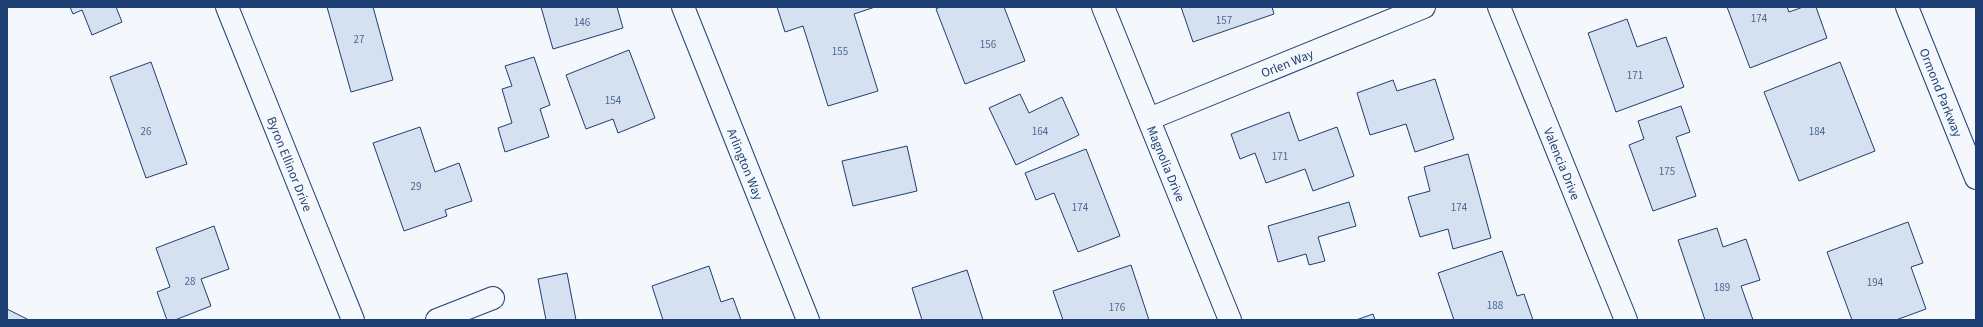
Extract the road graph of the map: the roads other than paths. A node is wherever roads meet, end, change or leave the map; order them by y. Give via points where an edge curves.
1 (227, 7) edge
2 (683, 7) edge
3 (1103, 7) edge
4 (1424, 7) edge
5 (1499, 7) edge
6 (1907, 7) edge
7 (1149, 119) junction
8 (1976, 178) edge
9 (493, 298) dead end
10 (353, 320) edge
11 (438, 320) edge
12 (808, 320) edge
13 (1230, 320) edge
14 (1626, 320) edge

1 - 10 street, Byron Ellinor Drive
2 - 12 street, Arlington Way
3 - 7 street, Magnolia Drive
4 - 7 street, Orlen Way
5 - 14 street, Valencia Drive
6 - 8 street, Ormond Parkway
7 - 13 street, Magnolia Drive
9 - 11 street

